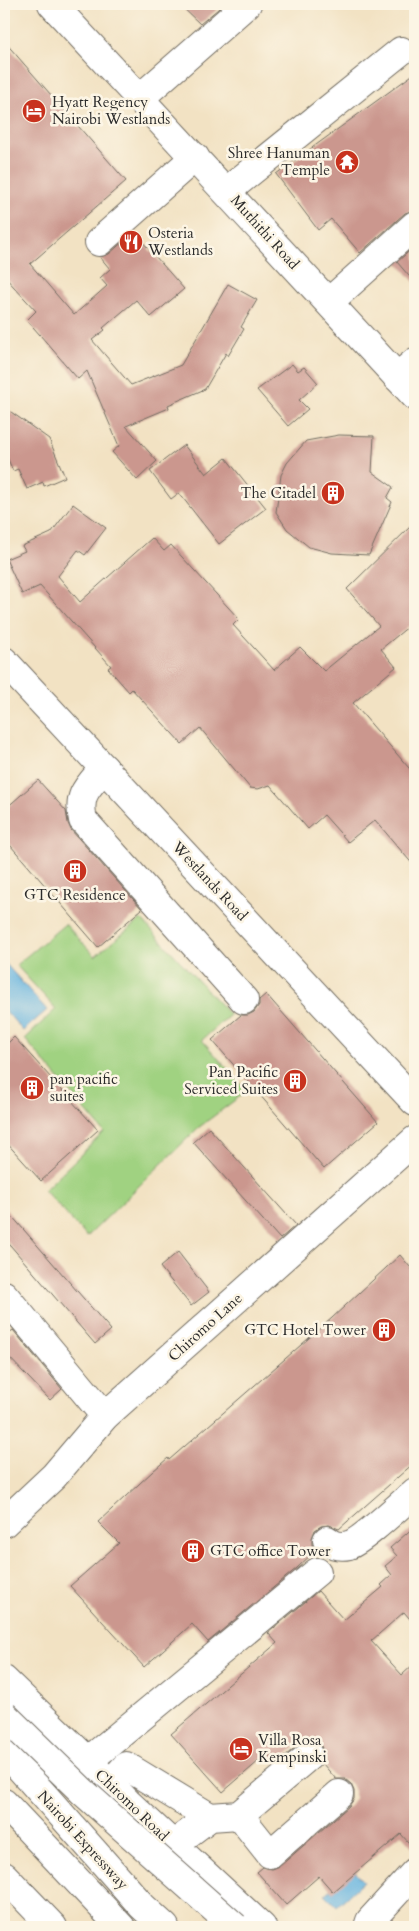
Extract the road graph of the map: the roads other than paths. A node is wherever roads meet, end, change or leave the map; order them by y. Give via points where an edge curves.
1 (247, 4) edge
2 (57, 5) edge
3 (401, 51) dead end
4 (140, 98) junction
5 (195, 157) junction
6 (227, 191) junction
7 (415, 225) edge
8 (99, 242) dead end
9 (329, 302) junction
10 (409, 378) edge
11 (4, 662) edge
12 (104, 768) junction
13 (244, 1000) dead end
14 (415, 1102) edge
15 (415, 1140) edge
16 (4, 1294) edge
17 (106, 1416) junction
18 (415, 1492) edge
19 (4, 1523) edge
20 (327, 1540) dead end
21 (318, 1572) dead end
22 (4, 1680) edge
23 (4, 1714) edge
24 (4, 1750) edge
25 (309, 1756) dead end
26 (88, 1761) junction
27 (118, 1793) junction
28 (339, 1794) dead end
29 (4, 1803) edge
30 (239, 1815) junction
31 (210, 1817) junction
32 (174, 1845) junction
33 (415, 1872) edge
34 (4, 1876) edge
35 (53, 1927) edge
36 (121, 1927) edge
37 (165, 1927) edge
38 (233, 1927) edge
39 (262, 1927) edge
40 (368, 1927) edge

1 - 4 main road
2 - 4 main road, Muthithi Road
3 - 6 main road
4 - 5 main road, Muthithi Road
5 - 6 main road, Muthithi Road
5 - 8 main road
6 - 9 main road, Muthithi Road
7 - 9 main road
9 - 10 main road, Muthithi Road
11 - 12 main road, Westlands Road
12 - 13 main road via 81,800 83,820
12 - 14 main road, Westlands Road
15 - 17 main road, Chiromo Lane
16 - 17 main road
17 - 19 main road, Chiromo Lane via 54,1476
18 - 20 main road via 351,1544 340,1546
21 - 26 main road
22 - 26 main road, Chiromo Road
23 - 38 main road, bridge via 82,1791
24 - 37 main road, Nairobi Expressway via 142,1906
25 - 30 main road
26 - 27 main road, Chiromo Road
27 - 31 main road via 126,1766
27 - 32 main road, Chiromo Road
27 - 38 main road via 176,1868
28 - 30 main road via 270,1854
29 - 36 main road, Nairobi Expressway
30 - 31 main road
31 - 32 main road
32 - 39 main road, Chiromo Road
33 - 40 main road
34 - 35 main road

